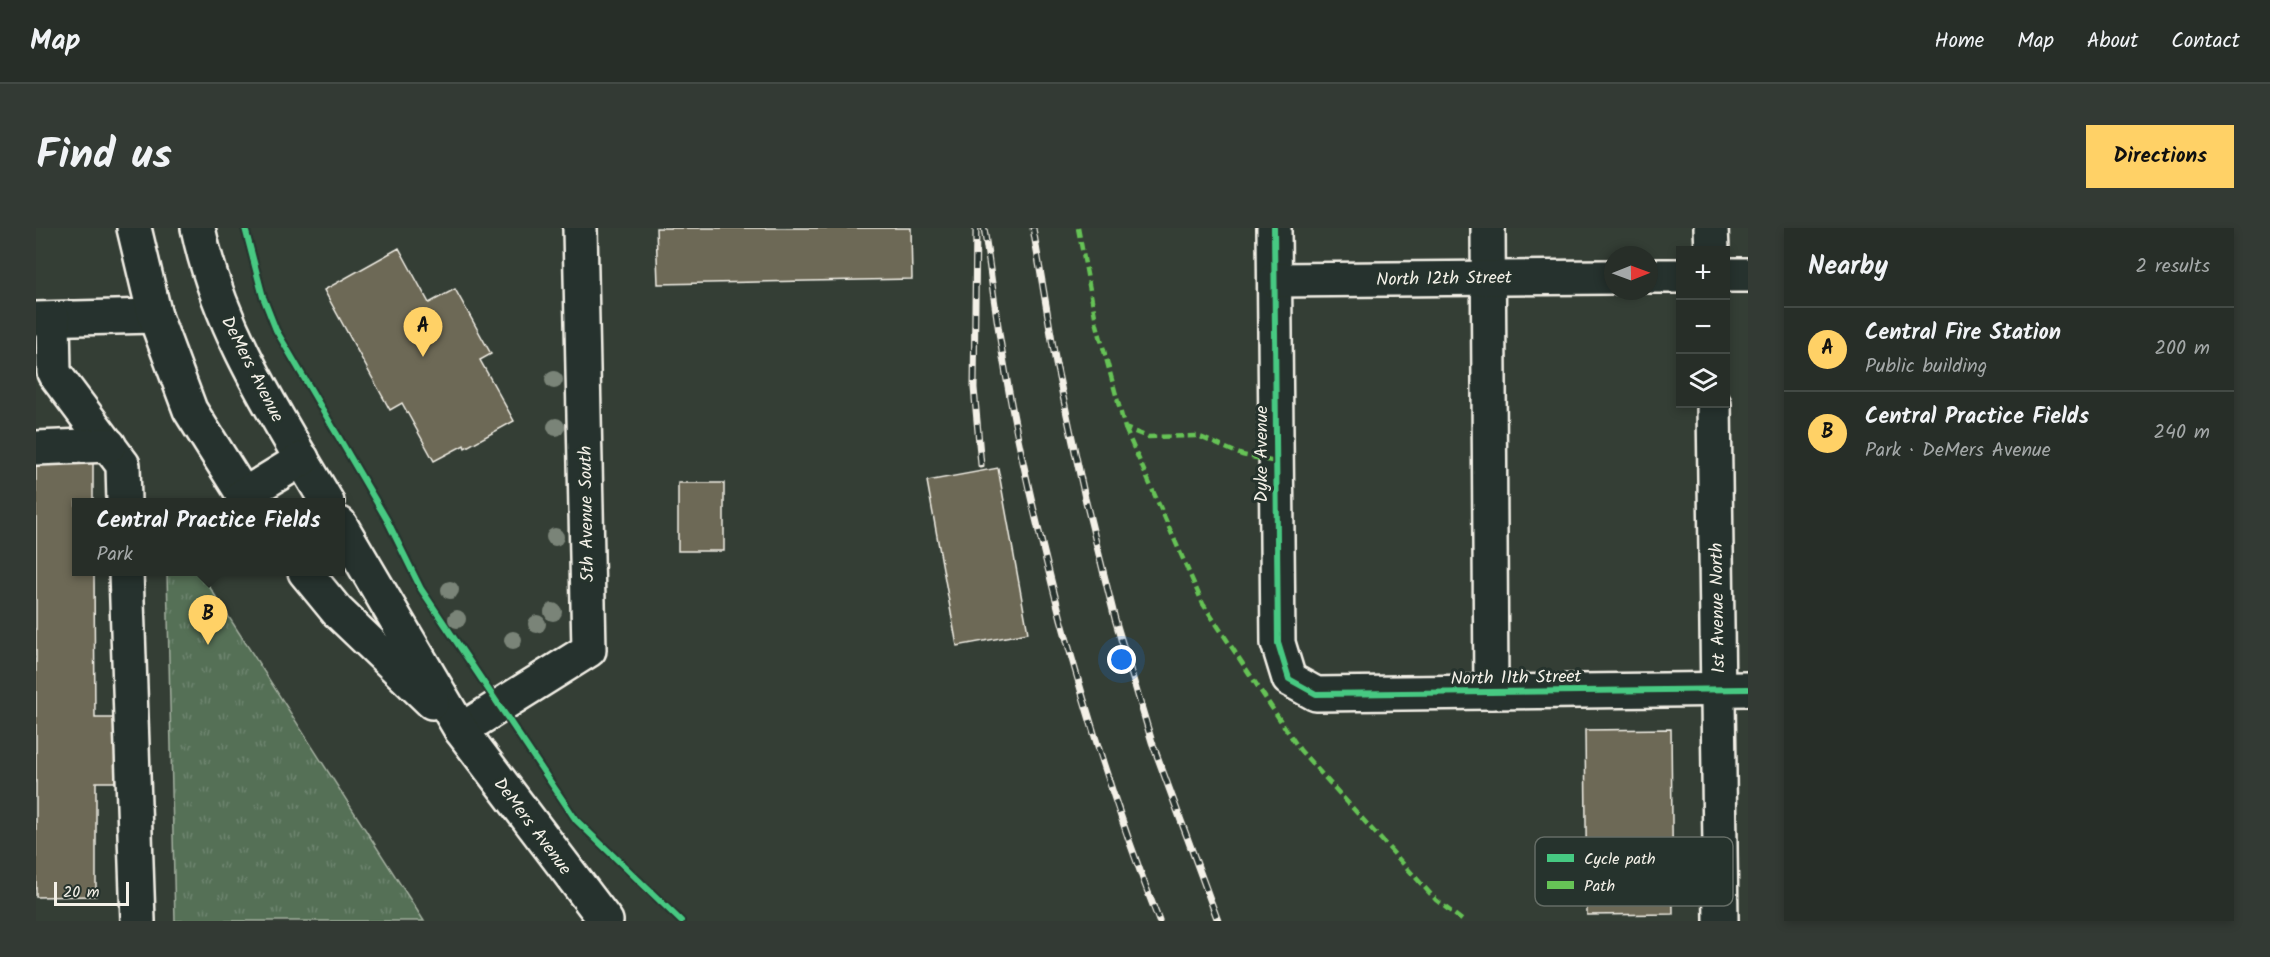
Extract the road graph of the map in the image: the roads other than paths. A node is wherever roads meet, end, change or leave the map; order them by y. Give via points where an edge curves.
1 (134, 228) edge
2 (198, 228) edge
3 (580, 228) edge
4 (1274, 228) edge
5 (1488, 228) edge
6 (1711, 228) edge
7 (1712, 246) edge
8 (1730, 275) edge
9 (1748, 275) edge
10 (1658, 276) edge
11 (1676, 276) edge
12 (1604, 277) edge
13 (1490, 278) junction
14 (1275, 280) junction
15 (155, 316) junction
16 (45, 319) edge
17 (1714, 408) edge
18 (109, 446) junction
19 (36, 448) edge
20 (302, 459) junction
21 (124, 498) edge
22 (244, 498) edge
23 (246, 498) edge
24 (325, 498) edge
25 (345, 533) edge
26 (126, 576) edge
27 (308, 576) edge
28 (1289, 679) joint
29 (1733, 689) edge
30 (1491, 692) junction
31 (461, 730) junction
32 (1725, 837) edge
33 (1722, 906) edge
34 (138, 921) edge
35 (606, 921) edge
36 (1721, 921) edge

1 - 15 street
2 - 20 street, DeMers Avenue via 217,295 254,380
3 - 31 street, 5th Avenue South via 589,650
4 - 14 street, Dyke Avenue
5 - 13 street
6 - 7 street
8 - 9 street
10 - 11 street
12 - 13 street, North 12th Street
13 - 14 street, North 12th Street
13 - 30 street
14 - 28 street, Dyke Avenue via 1278,643
15 - 16 street
15 - 22 street via 190,410
16 - 18 street via 54,373
17 - 29 street, 1st Avenue North
18 - 19 street
18 - 21 street via 123,465
20 - 23 street
20 - 24 street, DeMers Avenue
25 - 31 street, DeMers Avenue
26 - 34 street
27 - 31 street, DeMers Avenue via 337,610
28 - 30 street, North 11th Street via 1316,694
29 - 30 street, North 11th Street
29 - 32 street, 1st Avenue North
31 - 35 street, DeMers Avenue
33 - 36 street, 1st Avenue North

